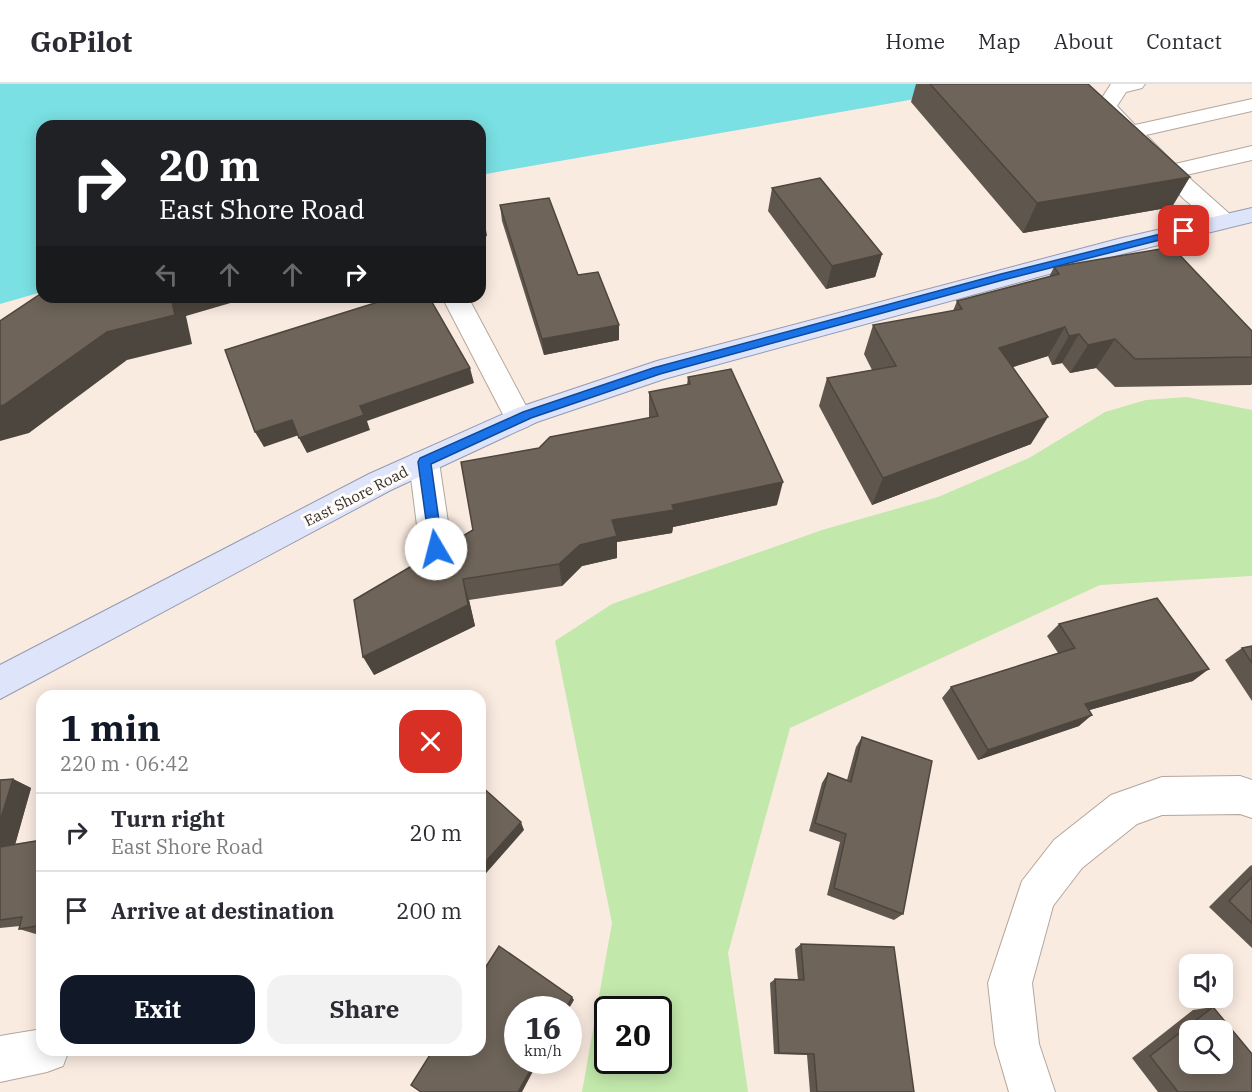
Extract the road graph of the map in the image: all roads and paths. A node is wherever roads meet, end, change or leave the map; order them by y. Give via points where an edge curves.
1 (1135, 84) edge
2 (1252, 105) edge
3 (1131, 132) junction
4 (1252, 153) edge
5 (1171, 172) junction
6 (1245, 217) edge
7 (458, 303) edge
8 (519, 419) junction
9 (424, 462) junction
10 (436, 549) edge
11 (0, 683) edge
12 (1252, 799) edge
13 (36, 1052) edge
14 (0, 1059) edge
15 (1032, 1092) edge

1 - 3 street via 1119,87 1106,106
2 - 3 street
3 - 5 street
4 - 5 street
5 - 6 street
6 - 8 main road, East Shore Road via 657,371
7 - 8 street
8 - 9 main road, East Shore Road
9 - 10 street
9 - 11 main road, East Shore Road
12 - 15 street via 1240,795 1162,796 1125,809 1068,854 1036,896 1010,983 1017,1044
13 - 14 street

